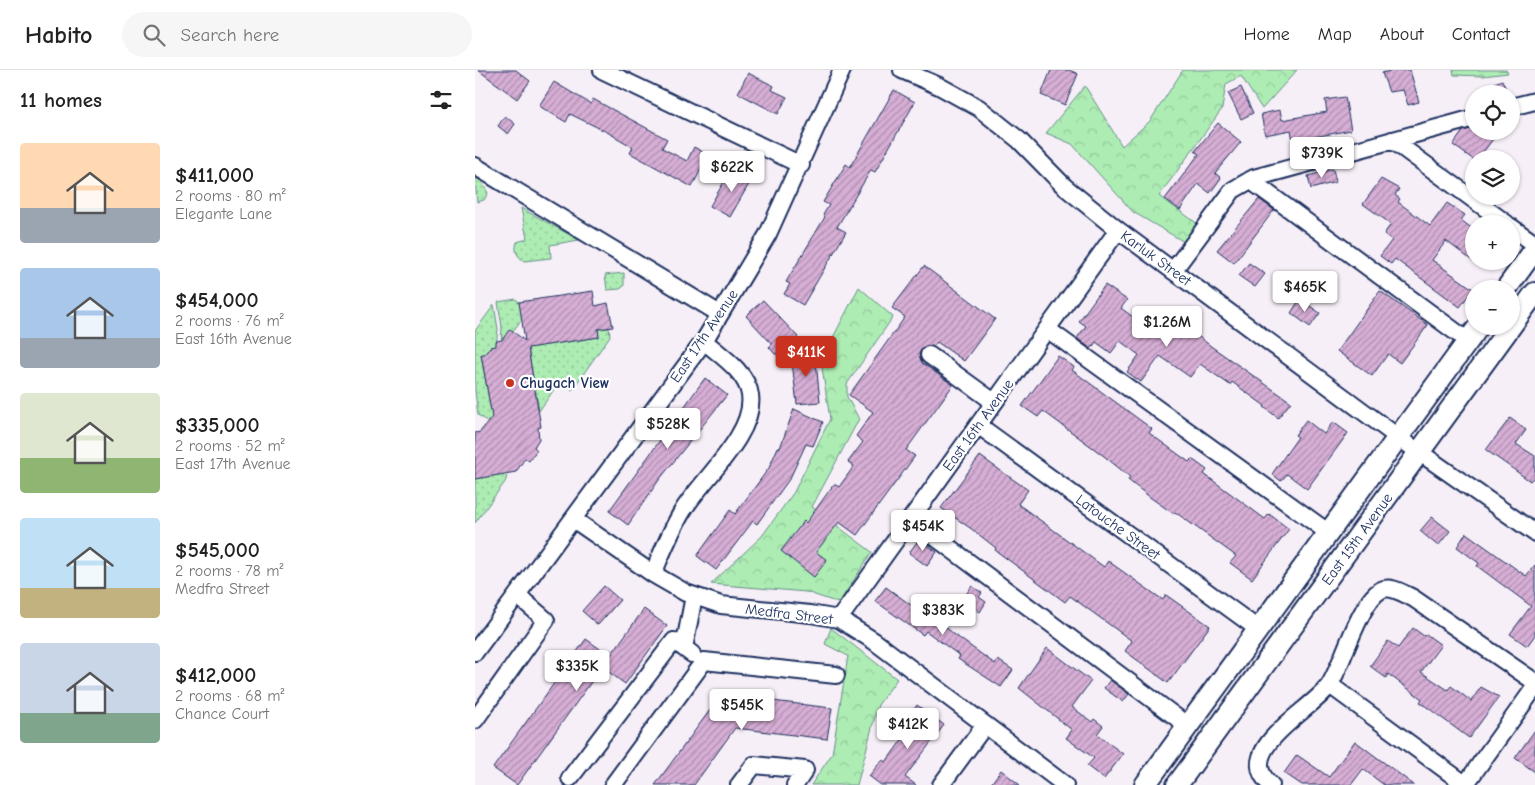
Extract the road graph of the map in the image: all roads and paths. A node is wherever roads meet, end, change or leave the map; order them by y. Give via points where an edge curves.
1 (602, 70) edge
2 (842, 70) edge
3 (902, 70) edge
4 (1535, 101) edge
5 (1520, 105) edge
6 (1465, 120) edge
7 (1392, 140) junction
8 (801, 165) junction
9 (475, 166) edge
10 (1250, 180) junction
11 (1495, 215) edge
12 (1118, 230) junction
13 (1520, 233) edge
14 (1535, 244) edge
15 (1535, 249) edge
16 (1173, 271) junction
17 (1513, 280) edge
18 (1535, 293) edge
19 (720, 314) junction
20 (1465, 328) edge
21 (1047, 329) junction
22 (1473, 335) edge
23 (703, 341) junction
24 (929, 355) dead end
25 (994, 402) junction
26 (978, 425) junction
27 (1399, 438) junction
28 (1420, 453) junction
29 (573, 519) junction
30 (911, 519) junction
31 (1329, 533) junction
32 (1535, 534) edge
33 (653, 574) junction
34 (517, 595) junction
35 (693, 596) junction
36 (839, 619) junction
37 (1258, 629) junction
38 (684, 648) junction
39 (475, 652) edge
40 (703, 661) junction
41 (836, 675) dead end
42 (1535, 682) edge
43 (1330, 685) junction
44 (1535, 687) edge
45 (475, 720) edge
46 (985, 725) junction
47 (1188, 726) junction
48 (572, 783) edge
49 (613, 785) edge
50 (739, 785) edge
51 (795, 785) edge
52 (941, 785) edge
53 (1065, 785) edge
54 (1145, 785) edge
55 (1177, 785) edge
56 (1271, 785) edge
57 (1465, 785) edge

1 - 8 street
2 - 8 street, East 17th Avenue
3 - 12 street, Karluk Street via 979,108 1019,140 1065,187
4 - 5 street
6 - 7 street
7 - 10 street
7 - 11 street
8 - 19 street, East 17th Avenue via 768,234
9 - 19 street
10 - 16 street via 1233,190
10 - 20 street
12 - 16 street, Karluk Street
12 - 21 street, East 16th Avenue
13 - 14 street
15 - 17 main road
16 - 27 street, Karluk Street
18 - 28 main road, East 15th Avenue
19 - 23 street, East 17th Avenue
21 - 25 street, East 16th Avenue
21 - 31 street
22 - 27 main road, East 15th Avenue
23 - 29 street, East 17th Avenue
23 - 33 street via 742,375 750,394 749,414 742,431 683,510
24 - 25 street
25 - 26 street, East 16th Avenue
26 - 30 street, East 16th Avenue
26 - 37 street, Latouche Street
27 - 28 street, Karluk Street
27 - 31 main road, East 15th Avenue
28 - 32 street, Karluk Street
28 - 55 main road, East 15th Avenue
29 - 33 street, Medfra Street
29 - 34 street, East 17th Avenue
30 - 36 street, East 16th Avenue
30 - 47 street
31 - 37 main road, East 15th Avenue
33 - 35 street, Medfra Street
34 - 39 street, East 17th Avenue
34 - 45 street via 546,620
35 - 36 street, Medfra Street via 746,609
35 - 38 street
36 - 46 street, Medfra Street via 874,641
37 - 47 main road, East 15th Avenue
38 - 40 street
38 - 48 street via 674,641
40 - 41 street
40 - 49 street
42 - 43 street via 1413,598 1391,588 1381,590 1364,610
43 - 56 street via 1265,748 1260,757 1260,770
43 - 57 street
44 - 57 street
46 - 52 street
46 - 53 street, Medfra Street
47 - 54 main road, East 15th Avenue
50 - 51 street via 754,765 805,770

